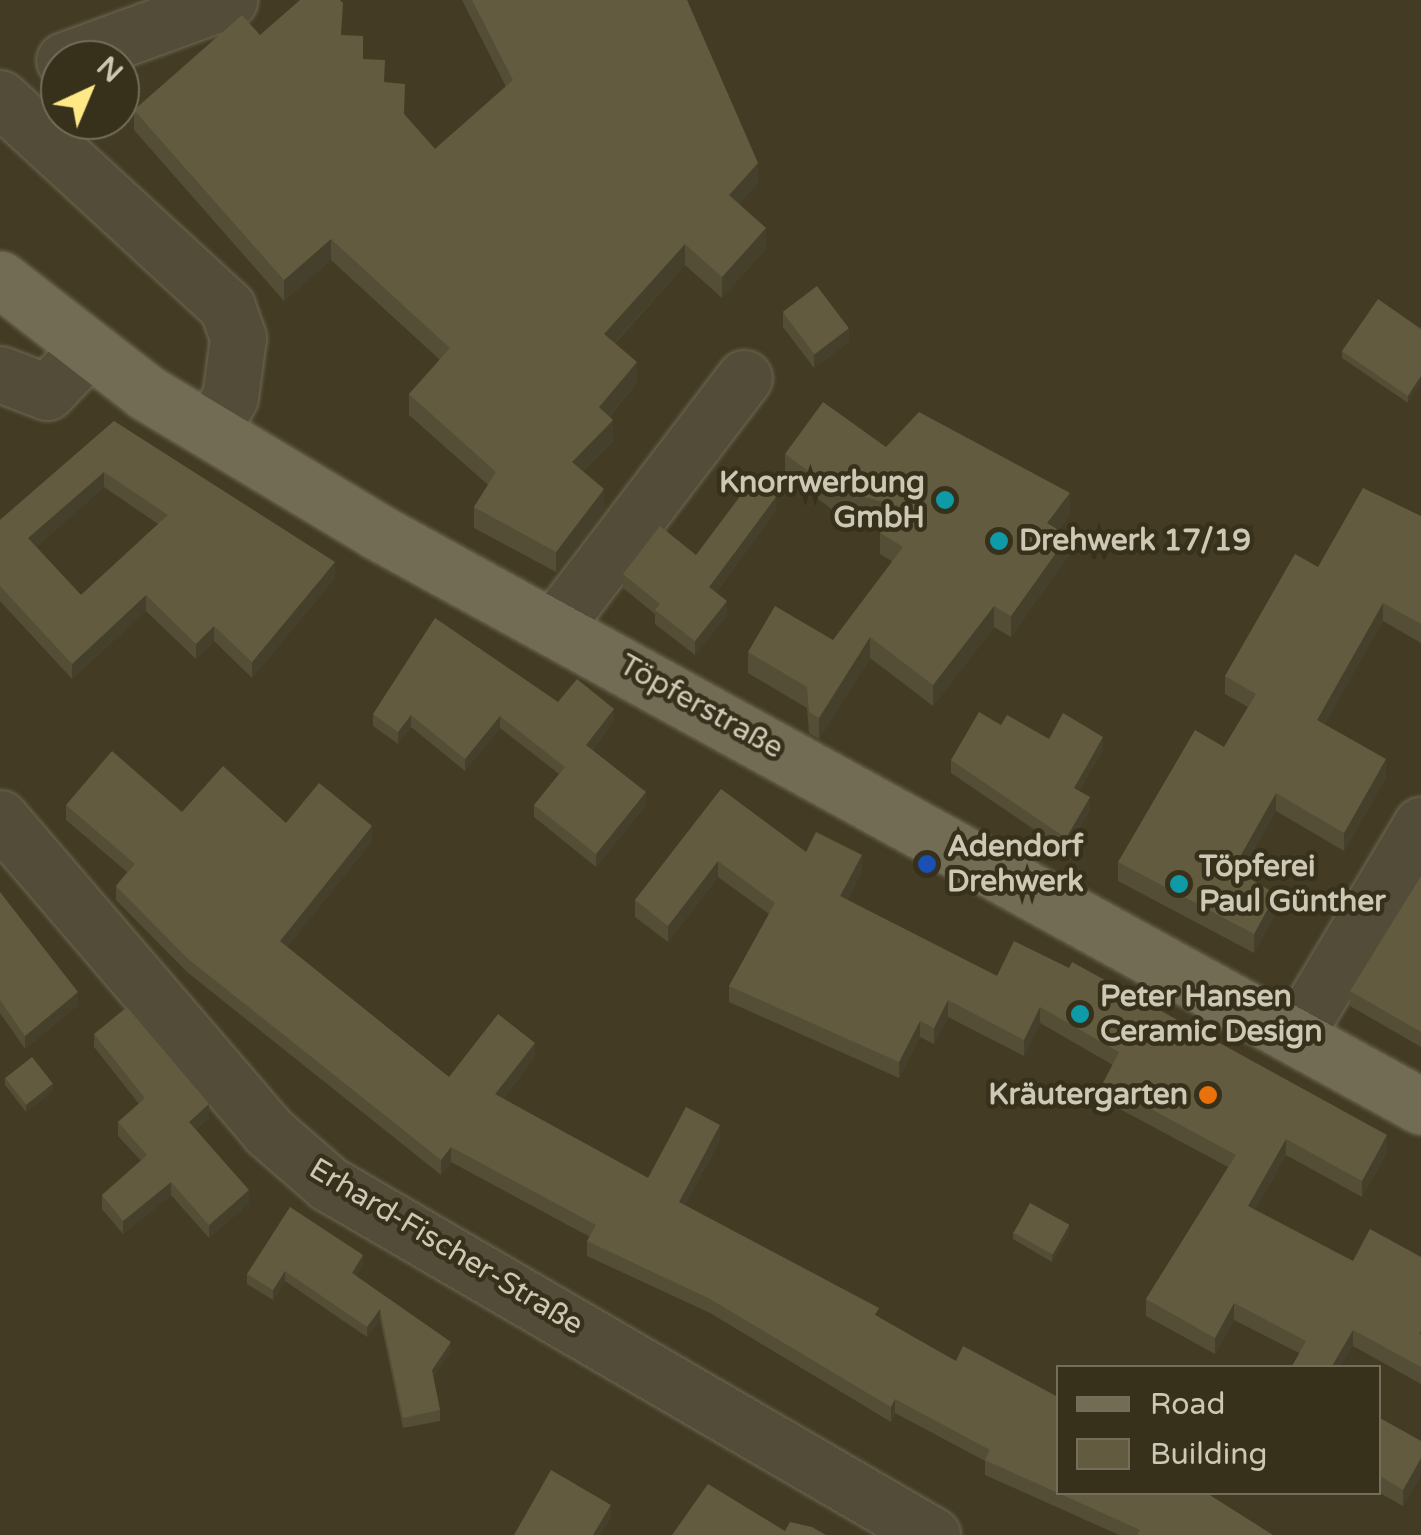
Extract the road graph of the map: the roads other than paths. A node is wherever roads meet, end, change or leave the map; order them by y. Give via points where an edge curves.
1 (228, 0) edge
2 (119, 40) edge
3 (40, 69) edge
4 (0, 83) edge
5 (0, 98) edge
6 (0, 279) edge
7 (87, 350) junction
8 (0, 351) edge
9 (744, 378) dead end
10 (23, 383) edge
11 (210, 431) junction
12 (555, 626) junction
13 (0, 818) edge
14 (1421, 825) edge
15 (1296, 1036) junction
16 (1421, 1106) edge
17 (932, 1535) edge

1 - 2 street
3 - 4 street
5 - 11 street via 228,307 238,338 230,397
6 - 7 main road, Töpferstraße
7 - 10 street
7 - 11 main road, Töpferstraße
8 - 10 street
9 - 12 street
11 - 12 main road, Töpferstraße
12 - 15 main road, Töpferstraße
13 - 17 street, Erhard-Fischer-Straße via 268,1132 329,1184
14 - 15 street
15 - 16 main road, Töpferstraße

